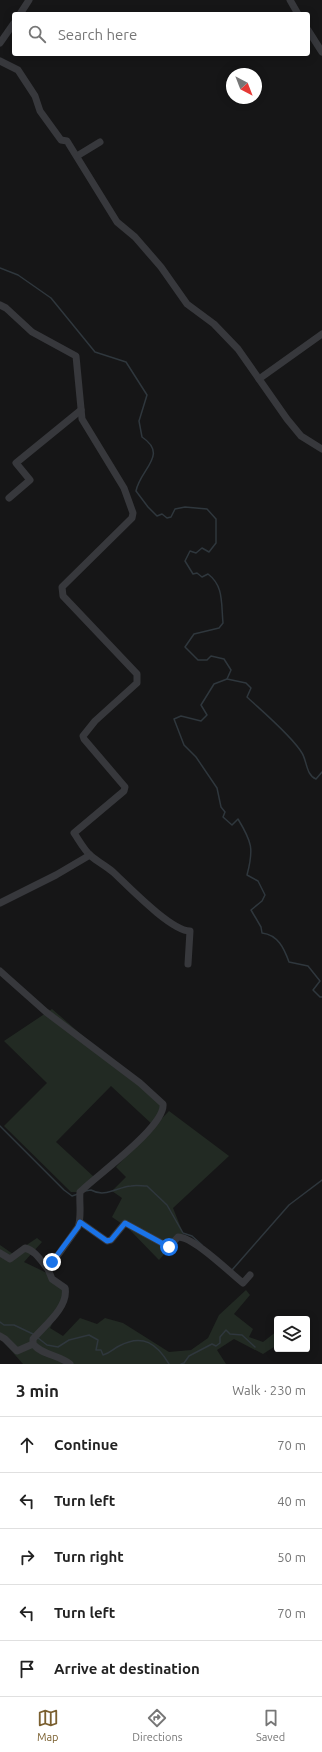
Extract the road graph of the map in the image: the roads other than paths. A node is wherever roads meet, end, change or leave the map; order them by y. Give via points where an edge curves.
1 (29, 0) edge
2 (290, 0) edge
3 (21, 12) edge
4 (297, 12) edge
5 (12, 26) edge
6 (310, 33) edge
7 (0, 44) edge
8 (322, 52) edge
9 (0, 61) edge
10 (100, 142) dead end
11 (77, 156) junction
12 (0, 305) edge
13 (322, 334) edge
14 (259, 379) junction
15 (81, 410) junction
16 (322, 449) edge
17 (8, 498) dead end
18 (90, 855) junction
19 (0, 903) edge
20 (188, 964) dead end
21 (0, 971) edge
22 (80, 1222) junction
23 (0, 1253) edge
24 (48, 1269) junction
25 (250, 1275) dead end
26 (0, 1336) edge
27 (33, 1344) junction
28 (70, 1364) edge

1 - 3 street
2 - 4 street
5 - 7 street
6 - 8 street
9 - 11 street via 18,70 35,96 40,112 49,126 61,140 67,141
10 - 11 street
11 - 14 street via 117,222 135,237 161,267 187,304 214,324 238,349
12 - 15 street via 32,332 76,356
13 - 14 street
14 - 16 street via 301,436
15 - 17 street via 16,463 30,480
15 - 18 street via 82,419 124,488 133,513 132,518 62,587 61,591 71,605 137,674 138,679 137,683 95,721 83,736 125,788 74,833
18 - 19 street
18 - 20 street via 112,871 157,912 180,929 190,931
21 - 22 street via 46,1012 140,1083 163,1104 162,1115 124,1154 80,1192
22 - 24 street
22 - 25 street via 107,1241 111,1240 125,1223 169,1247 178,1237 184,1237 243,1283
23 - 24 street via 10,1259 25,1248 36,1254
24 - 27 street via 52,1279 65,1288 66,1294 49,1322 33,1340
26 - 27 street via 17,1351
27 - 28 street

